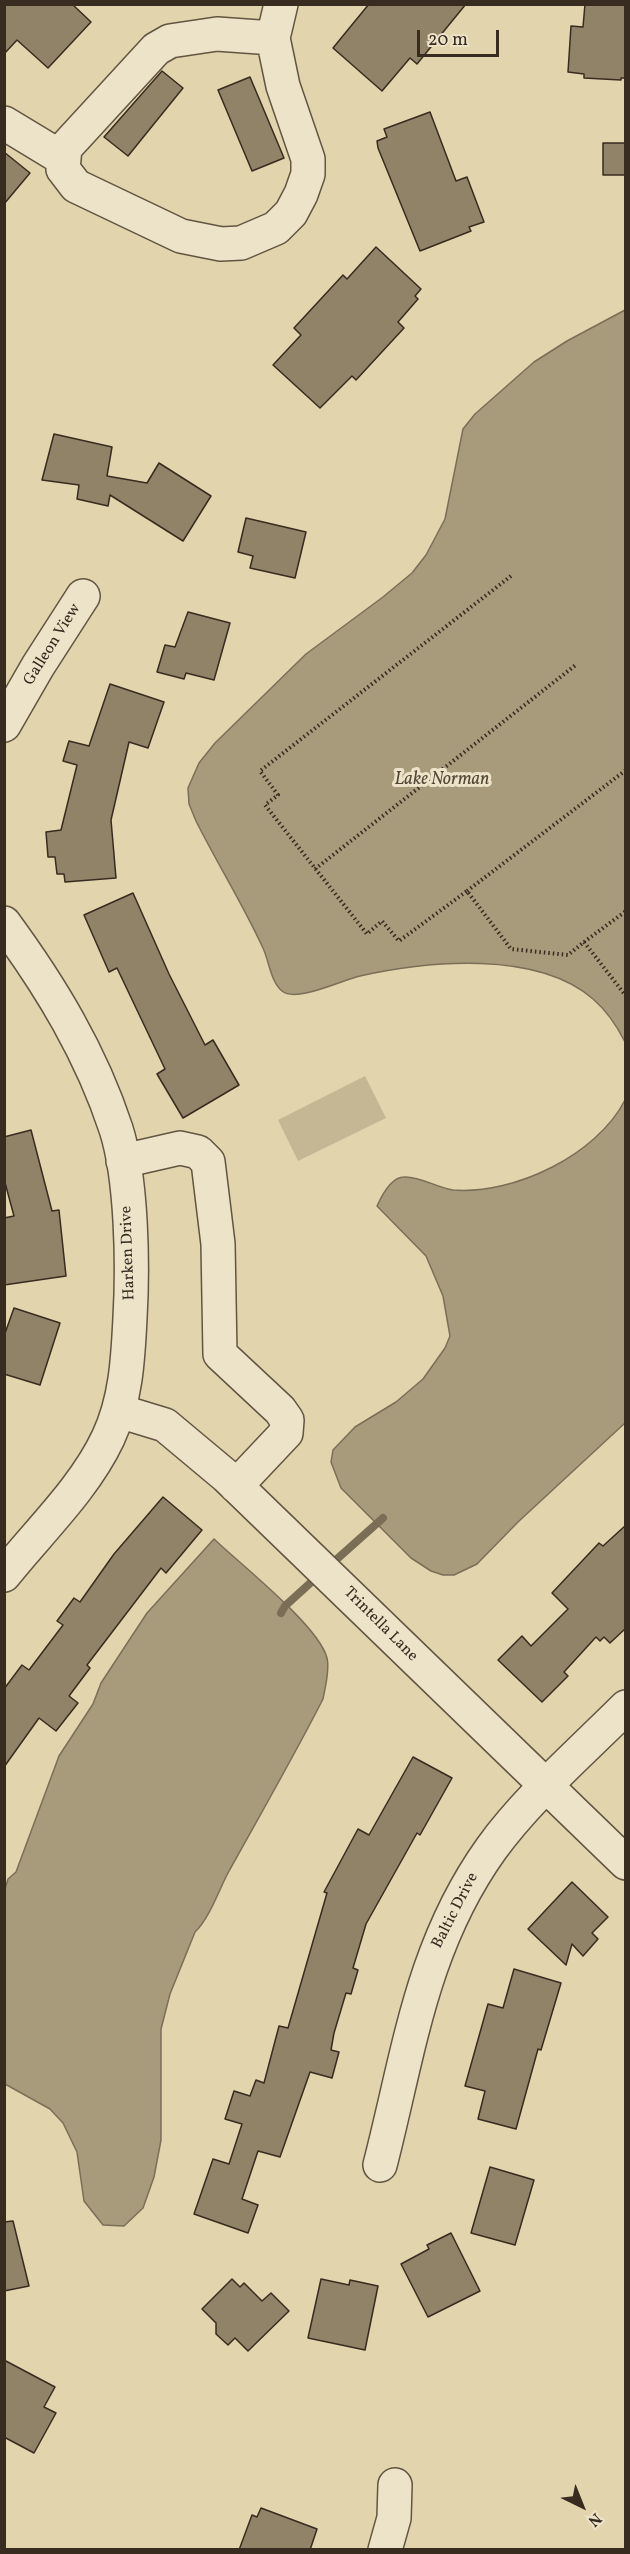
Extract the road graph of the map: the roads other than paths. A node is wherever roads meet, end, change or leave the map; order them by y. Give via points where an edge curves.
1 (281, 4) edge
2 (273, 38) junction
3 (4, 123) edge
4 (62, 158) junction
5 (83, 596) dead end
6 (4, 724) edge
7 (4, 923) edge
8 (123, 1161) junction
9 (119, 1411) junction
10 (236, 1486) junction
11 (4, 1575) edge
12 (626, 1707) edge
13 (546, 1788) junction
14 (626, 1863) edge
15 (380, 2165) dead end
16 (395, 2485) dead end
17 (386, 2550) edge

1 - 2 street
2 - 4 street via 217,34 170,41 156,49 65,148
2 - 4 street via 283,86 308,159 301,194 291,213 276,228 241,243 221,244 181,236 76,186 63,168
3 - 4 street
5 - 6 street, Galleon View
7 - 8 street, Harken Drive via 46,981 73,1028 116,1130
8 - 9 street, Harken Drive via 132,1278 128,1367
8 - 10 street via 180,1148 198,1152 208,1162 218,1244 220,1354 287,1420 286,1433
9 - 10 street, Trintella Lane via 165,1425
9 - 11 street, Harken Drive via 92,1465
10 - 13 street, Trintella Lane
12 - 13 street, Baltic Drive
13 - 14 street, Trintella Lane
13 - 15 street, Baltic Drive via 474,1874 438,1945 423,1986
16 - 17 street via 394,2518

